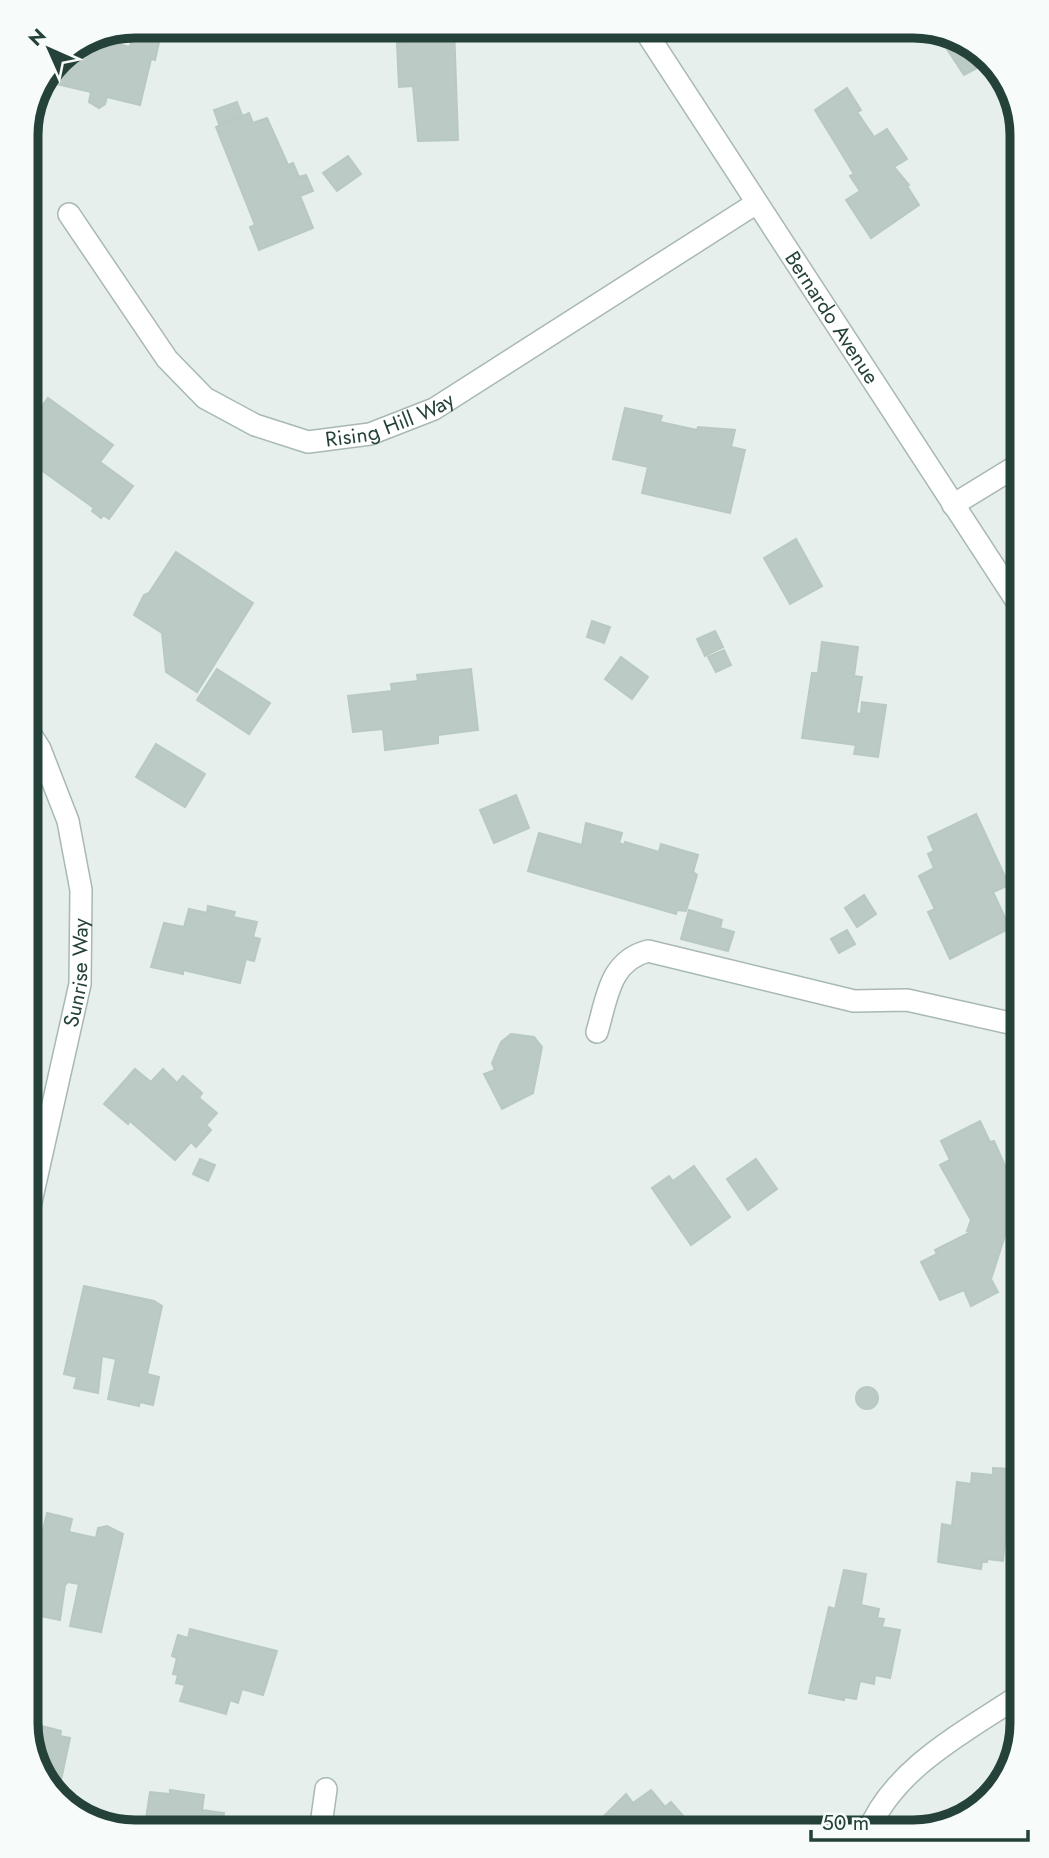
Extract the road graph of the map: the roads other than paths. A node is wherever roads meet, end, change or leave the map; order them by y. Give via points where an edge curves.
1 (650, 39) edge
2 (755, 204) junction
3 (69, 214) dead end
4 (1011, 469) edge
5 (953, 505) junction
6 (1011, 593) edge
7 (39, 747) edge
8 (1011, 1023) edge
9 (597, 1032) dead end
10 (38, 1169) edge
11 (1011, 1701) edge
12 (327, 1789) dead end
13 (322, 1819) edge
14 (873, 1820) edge

1 - 2 street, Bernardo Avenue
2 - 3 street, Rising Hill Way via 434,409 370,434 308,442 255,425 205,398 167,359
2 - 5 street, Bernardo Avenue
4 - 5 street
5 - 6 street, Bernardo Avenue
7 - 10 street, Sunrise Way via 68,821 81,890 80,984
8 - 9 street via 907,1000 853,1002 648,951 629,958 616,970
11 - 14 street via 926,1758 877,1809
12 - 13 street

